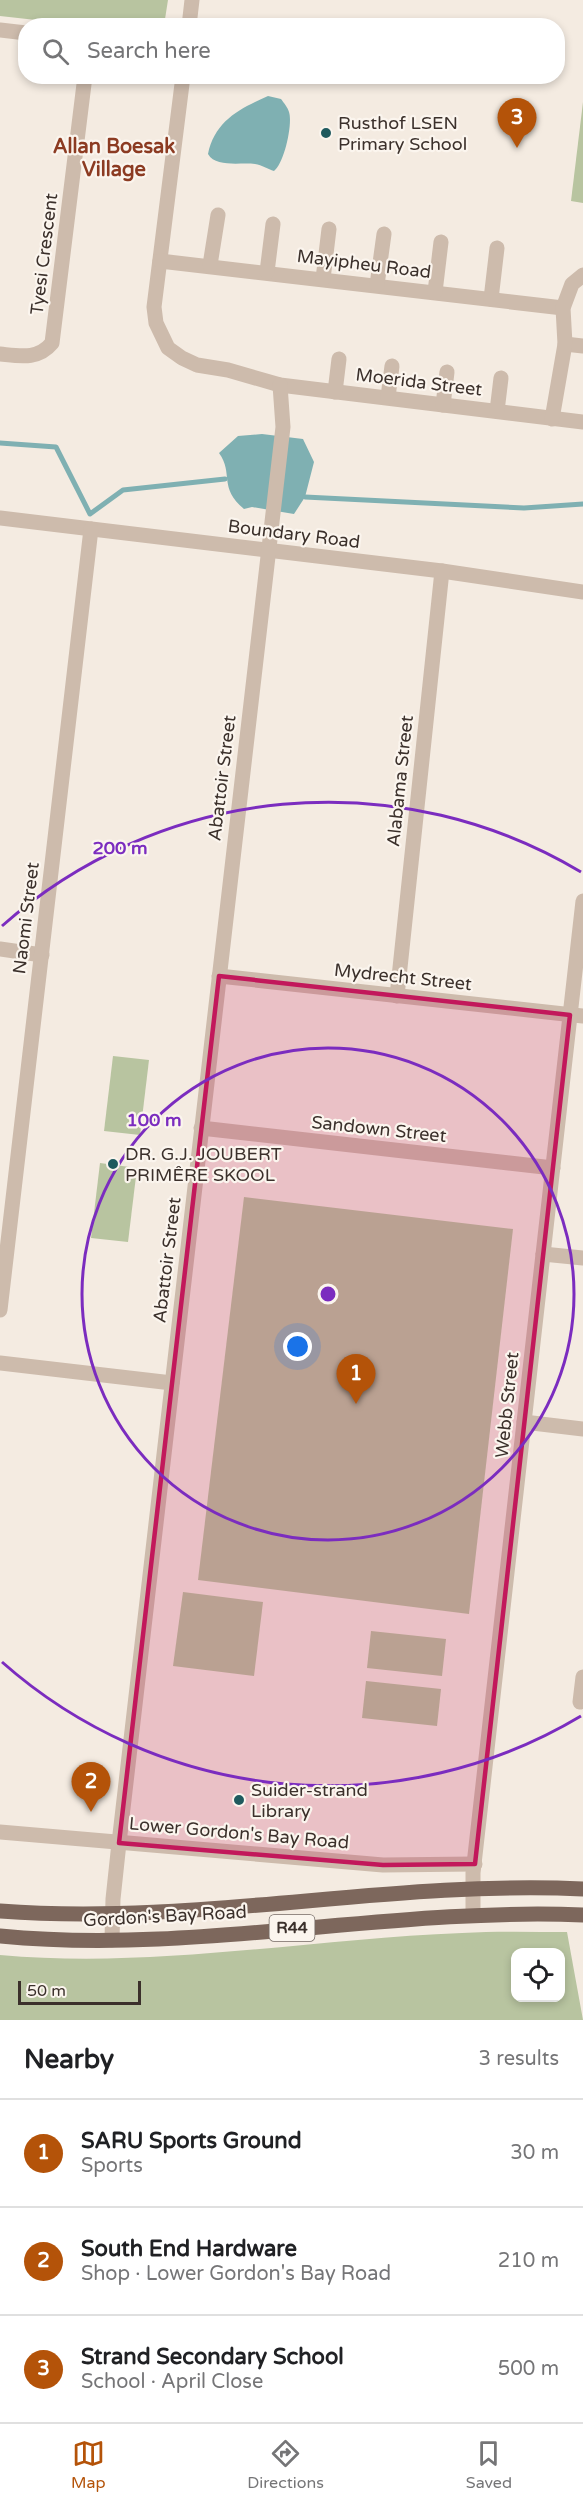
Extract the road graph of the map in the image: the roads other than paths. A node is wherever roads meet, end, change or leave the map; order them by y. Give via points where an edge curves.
1 (192, 0) edge
2 (190, 18) edge
3 (0, 30) edge
4 (18, 32) edge
5 (84, 84) edge
6 (182, 84) edge
7 (218, 215) dead end
8 (273, 224) dead end
9 (328, 229) dead end
10 (384, 234) dead end
11 (441, 242) dead end
12 (497, 248) dead end
13 (160, 261) junction
14 (210, 265) junction
15 (267, 272) junction
16 (583, 275) edge
17 (322, 279) junction
18 (377, 285) junction
19 (435, 292) junction
20 (491, 299) junction
21 (562, 308) junction
22 (565, 344) junction
23 (583, 346) edge
24 (0, 354) edge
25 (339, 359) dead end
26 (392, 366) dead end
27 (447, 372) dead end
28 (501, 378) dead end
29 (280, 385) junction
30 (335, 392) junction
31 (388, 398) junction
32 (443, 405) junction
33 (497, 411) junction
34 (552, 418) junction
35 (583, 422) edge
36 (0, 518) edge
37 (91, 529) junction
38 (269, 550) junction
39 (442, 571) junction
40 (583, 592) edge
41 (583, 901) edge
42 (0, 949) edge
43 (42, 955) junction
44 (219, 976) junction
45 (397, 996) junction
46 (577, 1016) edge
47 (201, 1128) junction
48 (553, 1168) junction
49 (543, 1254) junction
50 (583, 1258) edge
51 (0, 1310) edge
52 (0, 1363) edge
53 (172, 1383) junction
54 (524, 1422) junction
55 (583, 1429) edge
56 (583, 1677) edge
57 (580, 1702) dead end
58 (0, 1832) edge
59 (119, 1843) junction
60 (475, 1864) junction
61 (472, 1889) junction
62 (583, 1890) edge
63 (0, 1911) edge
64 (472, 1914) junction
65 (112, 1915) junction
66 (583, 1915) edge
67 (0, 1936) edge
68 (112, 1940) junction

1 - 2 street
3 - 4 street
5 - 24 street, Tyesi Crescent via 52,343 38,355
6 - 13 street, Moerida Street
7 - 14 street
8 - 15 street
9 - 17 street
10 - 18 street
11 - 19 street
12 - 20 street
13 - 14 street, Mayipheu Road
13 - 29 street, Moerida Street via 155,315 168,348 197,365
14 - 15 street, Mayipheu Road
15 - 17 street, Mayipheu Road
16 - 21 street via 572,284
17 - 18 street, Mayipheu Road
18 - 19 street, Mayipheu Road
19 - 20 street, Mayipheu Road
20 - 21 street, Mayipheu Road
21 - 22 street
22 - 23 street
22 - 34 street
25 - 30 street
26 - 31 street
27 - 32 street
28 - 33 street
29 - 30 street, Moerida Street
29 - 38 street, Abattoir Street via 282,432
30 - 31 street, Moerida Street
31 - 32 street, Moerida Street
32 - 33 street, Moerida Street
33 - 34 street, Moerida Street
34 - 35 street, Moerida Street
36 - 37 street, Boundary Road
37 - 38 street, Boundary Road
37 - 43 street, Naomi Street
38 - 39 street, Boundary Road
38 - 44 street, Abattoir Street
39 - 40 street, Boundary Road
39 - 45 street, Alabama Street
41 - 46 street, Webb Street
42 - 43 street
43 - 51 street, Naomi Street
44 - 45 street, Mydrecht Street
44 - 47 street, Abattoir Street
45 - 46 street, Mydrecht Street
46 - 48 street, Webb Street
47 - 48 street, Sandown Street
47 - 53 street, Abattoir Street
48 - 49 street, Webb Street
49 - 50 street
49 - 54 street, Webb Street
52 - 53 street
53 - 59 street, Abattoir Street
54 - 55 street
54 - 60 street, Webb Street
56 - 57 street
58 - 59 street, Lower Gordon's Bay Road
59 - 60 street, Lower Gordon's Bay Road via 383,1864
59 - 65 street, Abattoir Street
60 - 61 street, Webb Street
61 - 62 main road, Gordon's Bay Road / R44
61 - 64 street, Webb Street
61 - 65 main road, Gordon's Bay Road / R44
63 - 65 main road, Gordon's Bay Road / R44
64 - 66 main road, Gordon's Bay Road / R44
64 - 68 main road, Gordon's Bay Road / R44
65 - 68 street, Abattoir Street
67 - 68 main road, Gordon's Bay Road / R44

